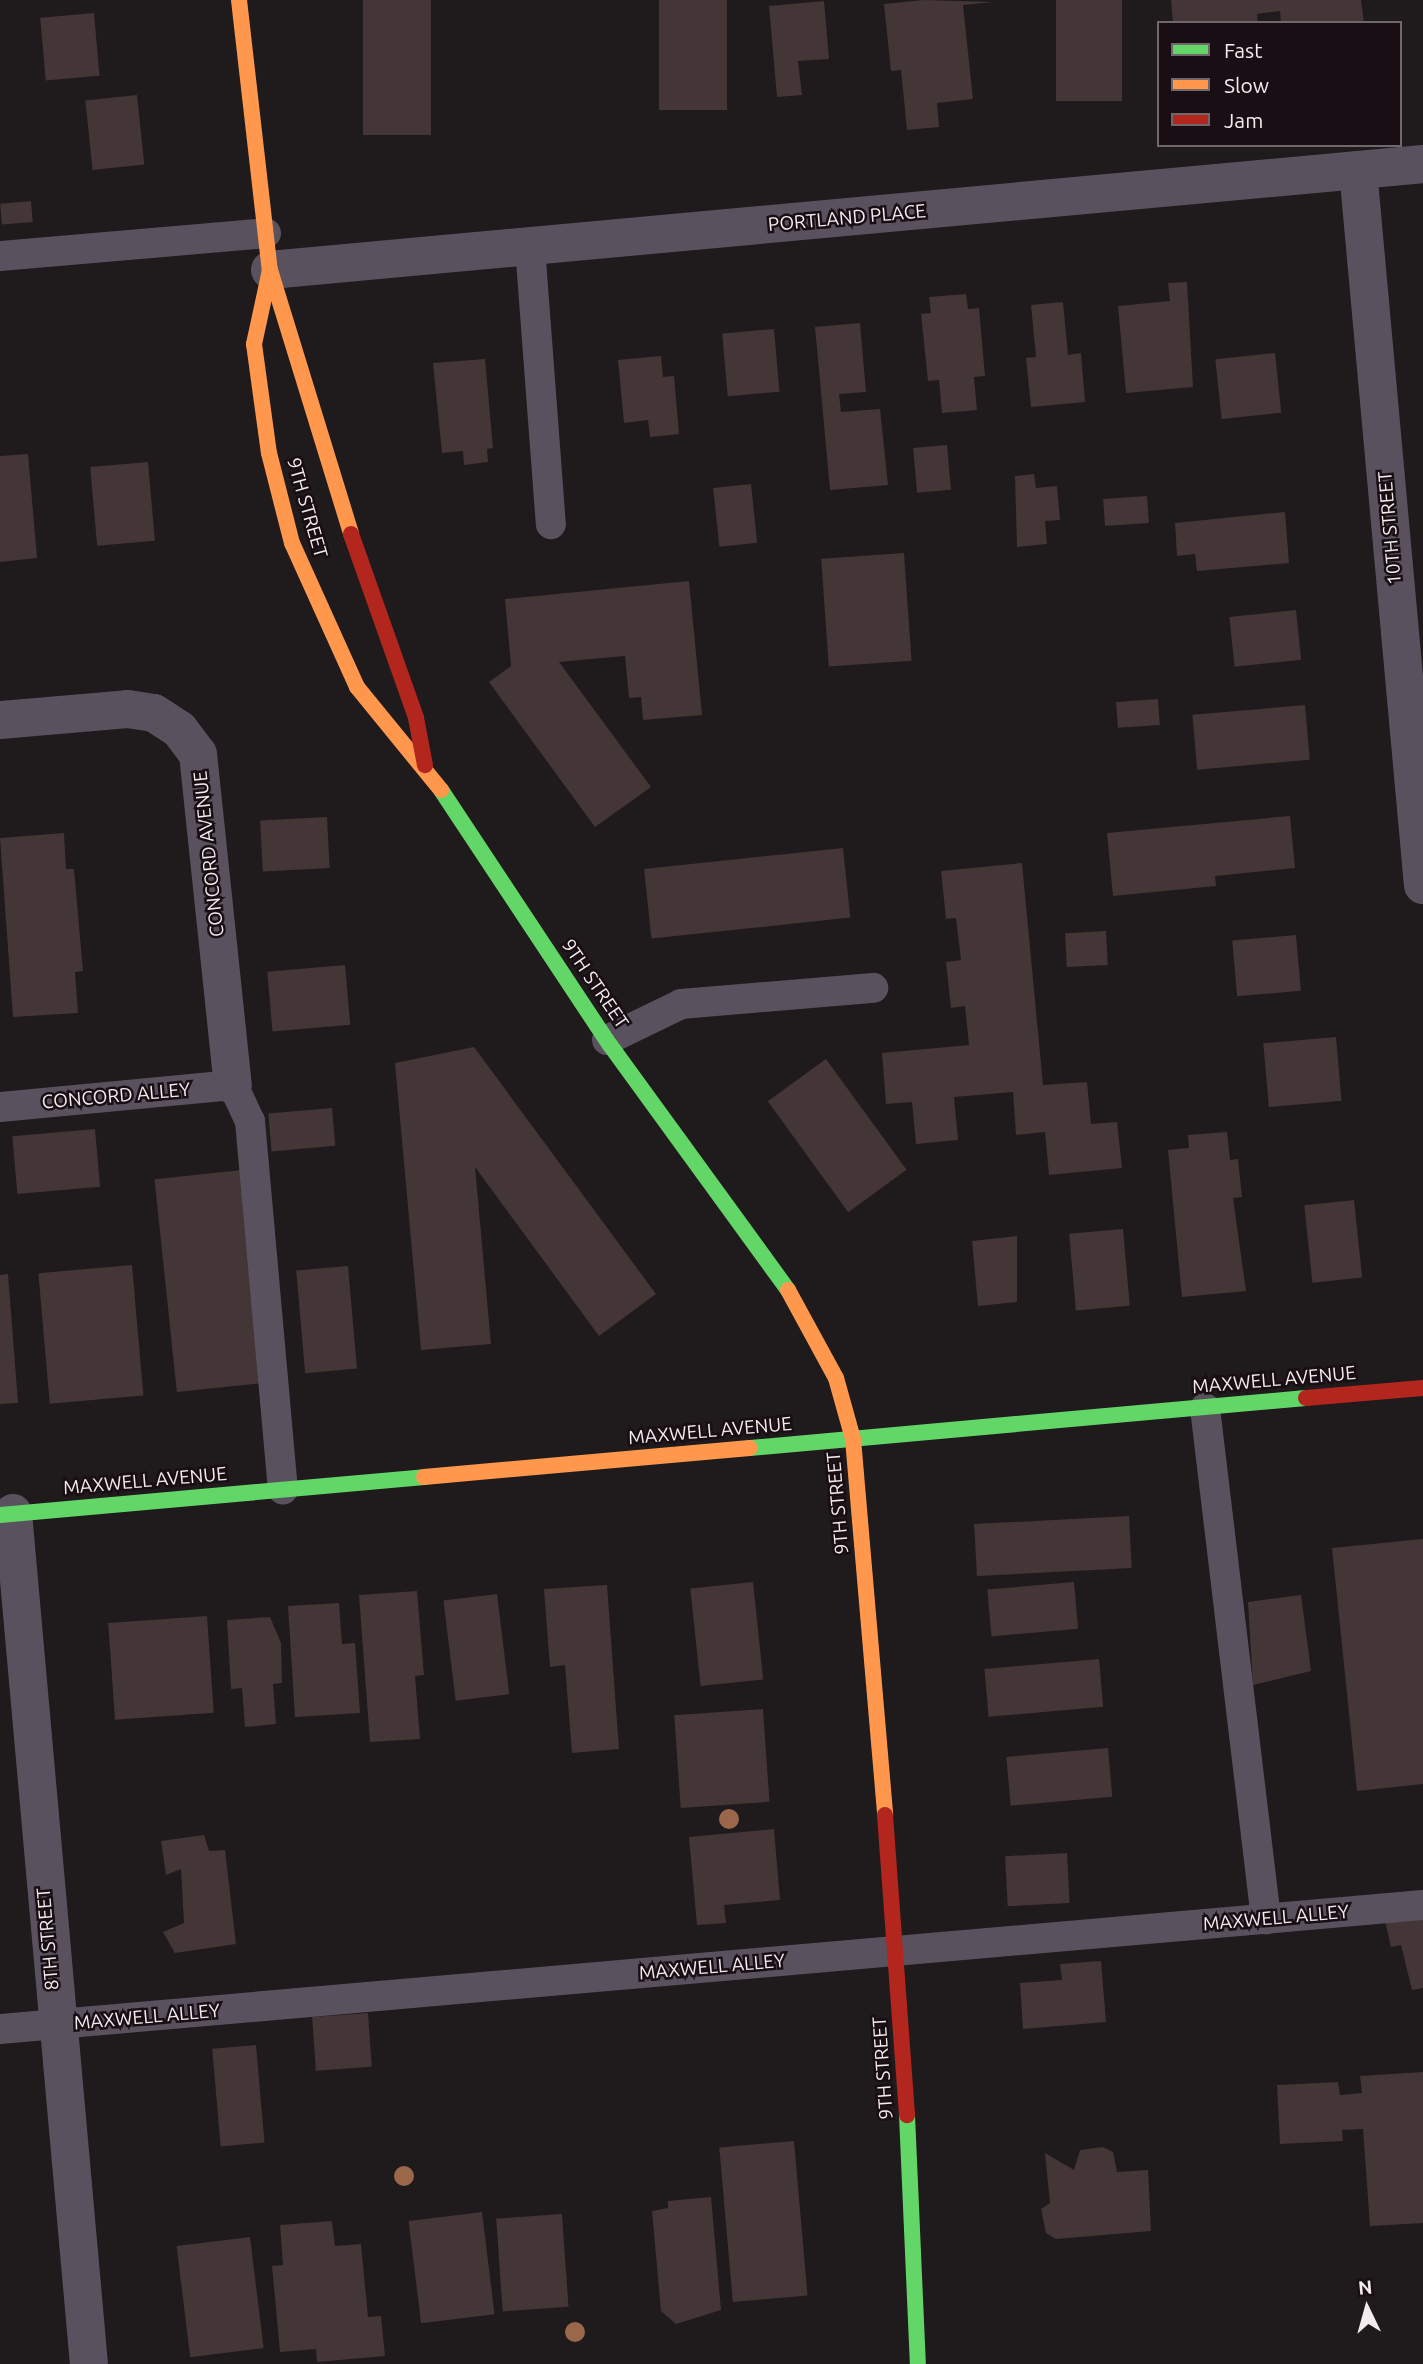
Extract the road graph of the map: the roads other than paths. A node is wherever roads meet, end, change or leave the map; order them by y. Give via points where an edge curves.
1 (239, 0) edge
2 (1423, 164) edge
3 (1357, 170) junction
4 (265, 233) junction
5 (530, 247) junction
6 (0, 256) edge
7 (270, 270) junction
8 (551, 524) dead end
9 (0, 720) edge
10 (425, 765) junction
11 (1423, 885) edge
12 (873, 988) dead end
13 (607, 1040) junction
14 (233, 1085) junction
15 (0, 1107) edge
16 (1423, 1388) edge
17 (1205, 1408) junction
18 (853, 1439) junction
19 (283, 1490) junction
20 (7, 1514) edge
21 (1423, 1905) edge
22 (1266, 1919) junction
23 (896, 1951) junction
24 (55, 2025) junction
25 (0, 2029) edge
26 (89, 2364) edge
27 (918, 2364) edge

1 - 4 street, 9TH STREET
2 - 3 street, PORTLAND PLACE
3 - 5 street, PORTLAND PLACE
3 - 11 street, 10TH STREET
4 - 6 lane
4 - 7 street, 9TH STREET
5 - 7 street, PORTLAND PLACE
5 - 8 lane
7 - 10 street, 9TH STREET via 367,589 416,718
7 - 10 street, 9TH STREET via 255,370 292,543 357,687 400,746
9 - 14 street, CONCORD AVENUE via 128,709 154,713 179,729 198,754
10 - 13 street, 9TH STREET
12 - 13 lane via 681,1004
13 - 18 street, 9TH STREET via 779,1273 836,1378
14 - 15 lane, CONCORD ALLEY
14 - 19 lane via 250,1121
16 - 17 street, MAXWELL AVENUE
17 - 18 street, MAXWELL AVENUE
17 - 22 lane
18 - 19 street, MAXWELL AVENUE
18 - 23 street, 9TH STREET
19 - 20 street, MAXWELL AVENUE
20 - 24 street, 8TH STREET
21 - 22 lane, MAXWELL ALLEY
22 - 23 lane, MAXWELL ALLEY
23 - 24 lane, MAXWELL ALLEY
23 - 27 street, 9TH STREET
24 - 25 lane, MAXWELL ALLEY
24 - 26 street, 8TH STREET

